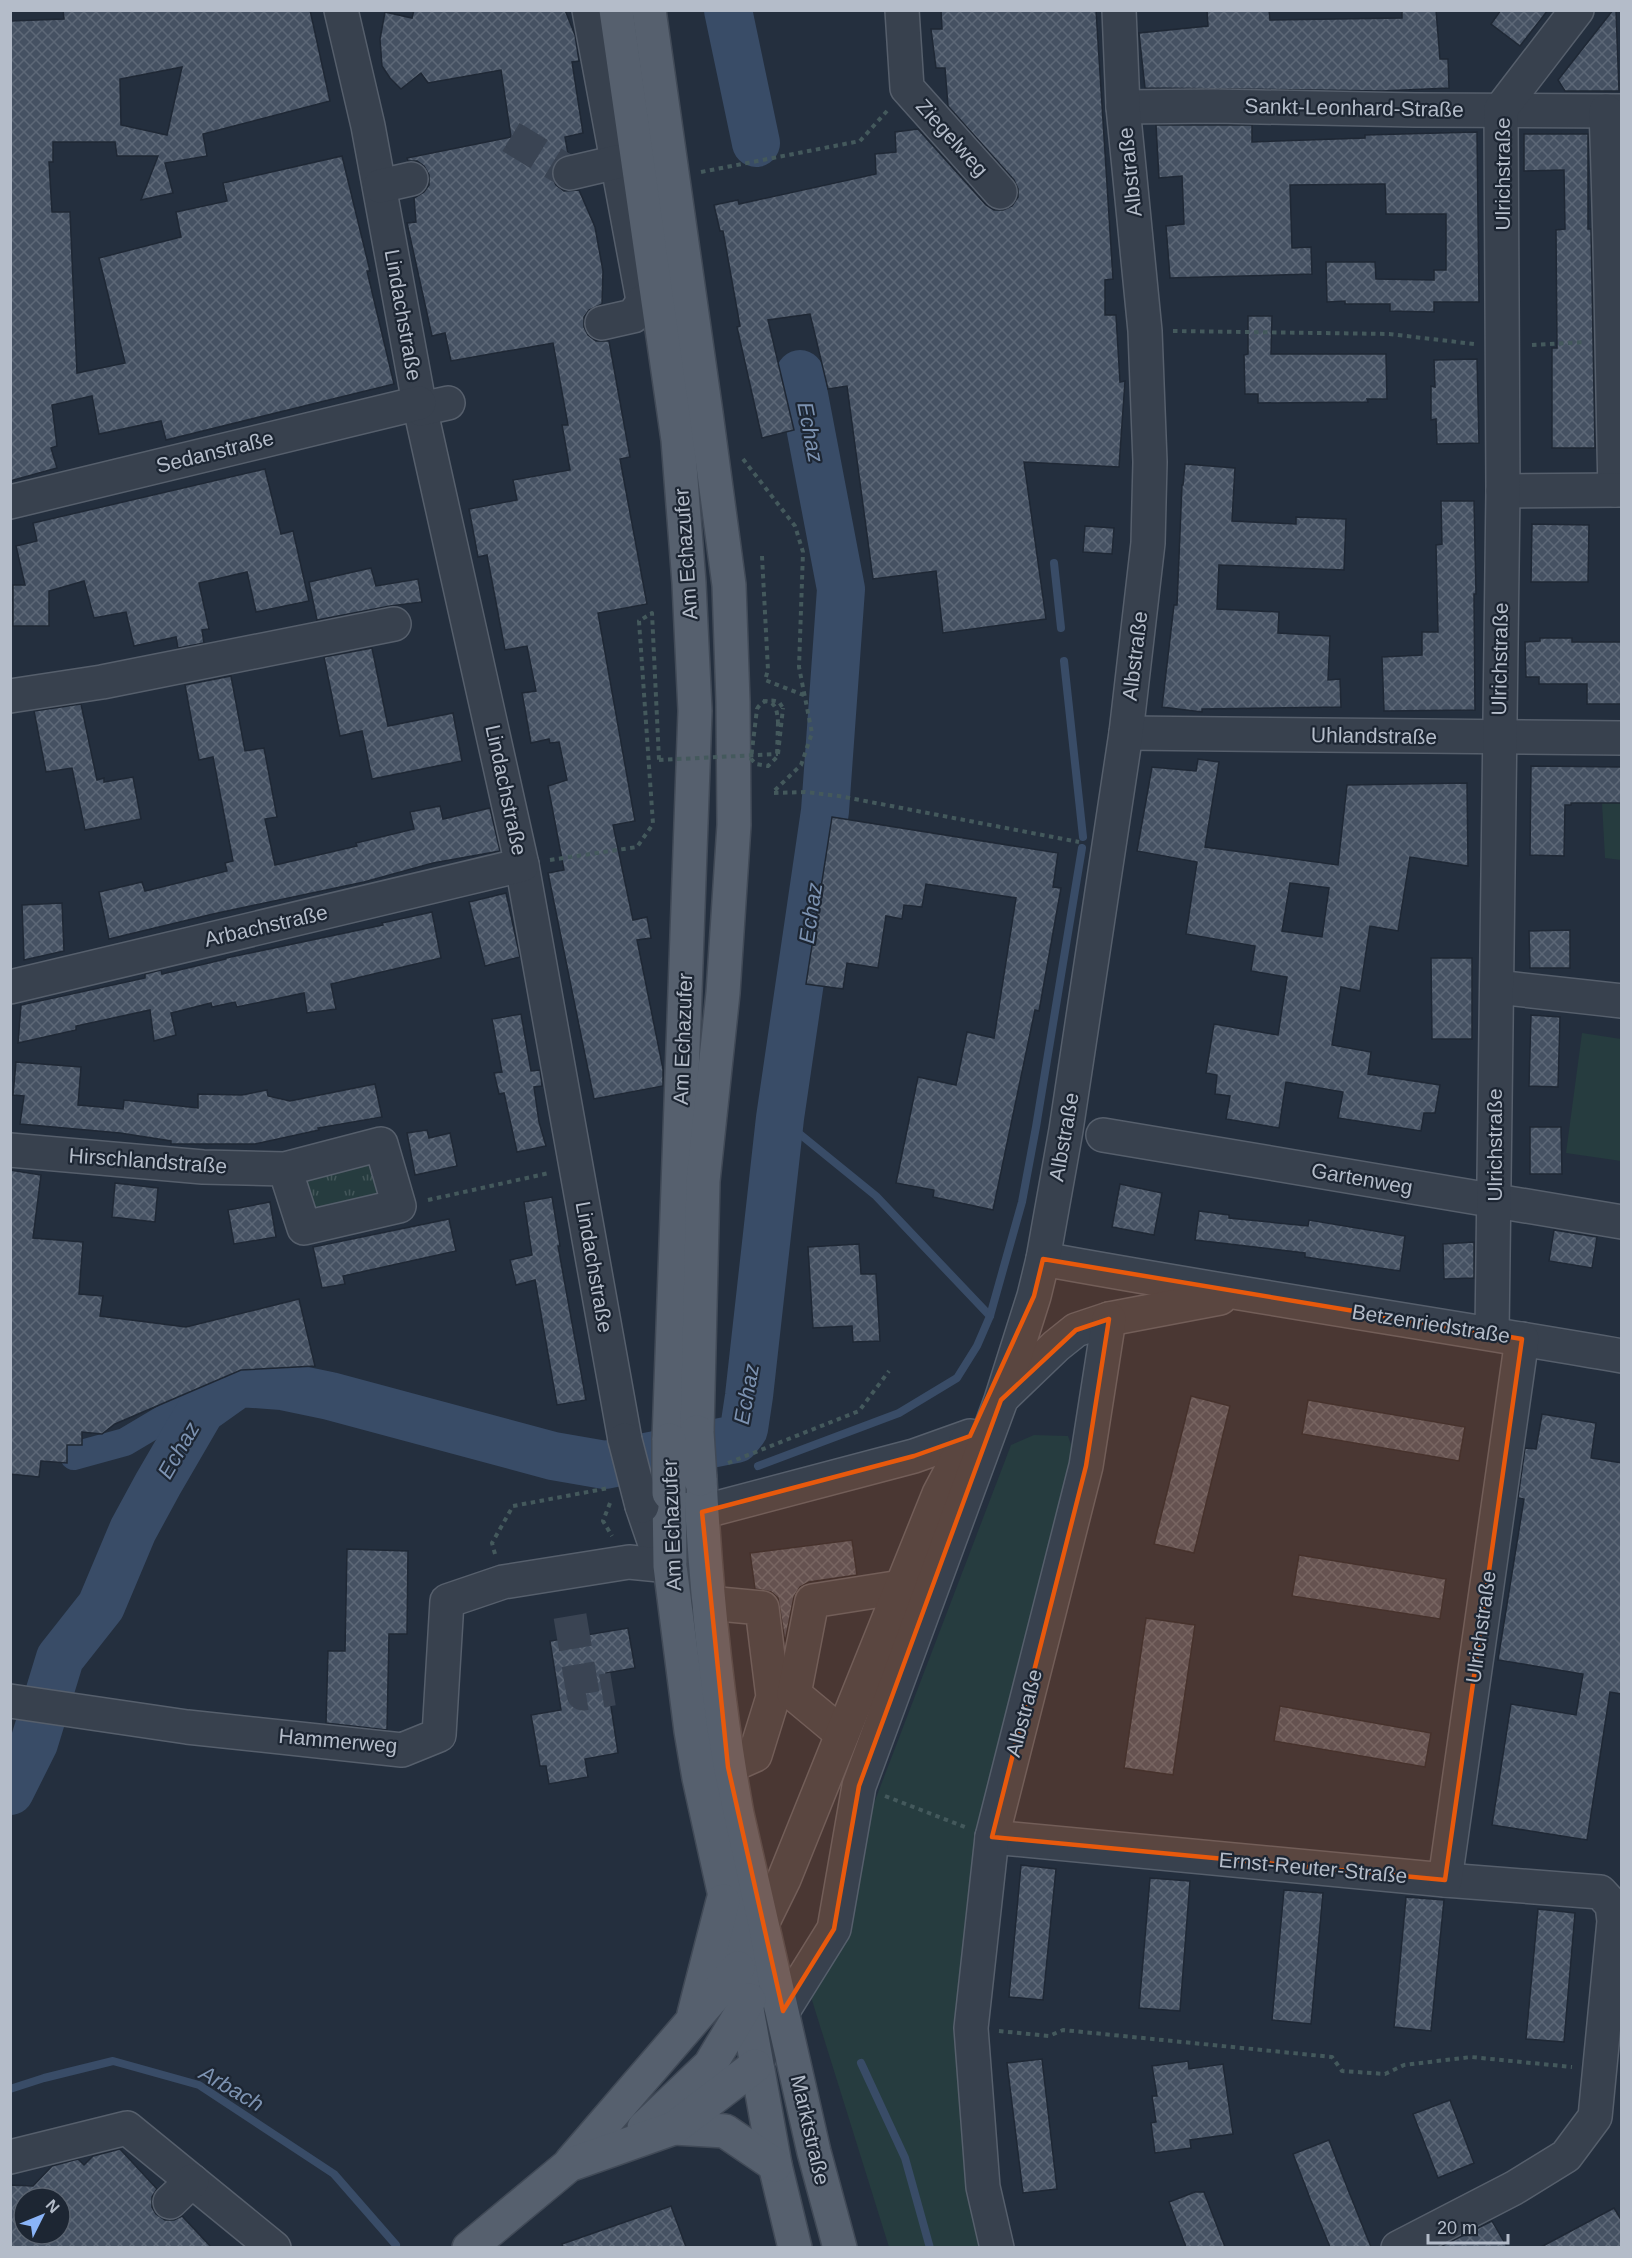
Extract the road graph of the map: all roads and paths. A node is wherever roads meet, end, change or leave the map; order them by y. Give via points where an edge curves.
1 (341, 10) edge
2 (590, 10) edge
3 (616, 10) edge
4 (649, 10) edge
5 (902, 10) edge
6 (1119, 10) edge
7 (1576, 10) edge
8 (907, 88) junction
9 (1123, 107) junction
10 (1502, 109) junction
11 (1614, 111) edge
12 (617, 162) junction
13 (570, 173) tunnel mouth
14 (673, 177) junction
15 (411, 179) dead end
16 (380, 186) junction
17 (1000, 192) dead end
18 (1616, 211) edge
19 (1616, 299) edge
20 (644, 301) junction
21 (602, 323) dead end
22 (1145, 331) junction
23 (1612, 341) junction
24 (1504, 347) junction
25 (430, 405) junction
26 (678, 440) junction
27 (736, 450) dead end
28 (1618, 490) edge
29 (1503, 491) junction
30 (10, 502) edge
31 (762, 556) dead end
32 (394, 624) dead end
33 (10, 696) edge
34 (806, 696) junction
35 (757, 704) dead end
36 (1126, 733) junction
37 (1499, 738) junction
38 (1622, 738) edge
39 (1110, 848) junction
40 (522, 865) junction
41 (10, 987) edge
42 (1497, 987) junction
43 (1622, 1000) edge
44 (1103, 1135) dead end
45 (10, 1150) edge
46 (576, 1166) junction
47 (285, 1169) junction
48 (1495, 1202) junction
49 (399, 1206) junction
50 (1622, 1222) edge
51 (1043, 1259) junction
52 (1239, 1294) junction
53 (1034, 1296) junction
54 (1109, 1319) junction
55 (1507, 1336) junction
56 (1622, 1356) edge
57 (889, 1371) dead end
58 (1000, 1400) junction
59 (683, 1436) junction
60 (970, 1436) junction
61 (914, 1456) junction
62 (735, 1470) dead end
63 (612, 1488) dead end
64 (939, 1494) junction
65 (641, 1498) junction
66 (702, 1512) junction
67 (618, 1545) dead end
68 (670, 1566) junction
69 (502, 1582) junction
70 (901, 1587) junction
71 (812, 1601) junction
72 (708, 1603) junction
73 (762, 1608) junction
74 (15, 1701) edge
75 (842, 1734) junction
76 (728, 1767) junction
77 (859, 1786) junction
78 (992, 1837) junction
79 (1445, 1880) junction
80 (724, 1894) junction
81 (762, 1925) junction
82 (770, 1958) junction
83 (738, 1968) junction
84 (746, 2007) junction
85 (783, 2012) junction
86 (691, 2023) junction
87 (971, 2028) junction
88 (755, 2066) junction
89 (1601, 2070) junction
90 (674, 2128) junction
91 (629, 2142) junction
92 (10, 2157) edge
93 (569, 2165) junction
94 (775, 2165) junction
95 (274, 2247) edge
96 (469, 2247) edge
97 (795, 2247) edge
98 (840, 2247) edge
99 (997, 2247) edge
100 (1398, 2247) edge

1 - 16 street, Lindachstraße
2 - 12 street
3 - 26 main road, Am Echazufer
4 - 14 main road, Am Echazufer
5 - 8 street, Ziegelweg
6 - 9 street, Albstraße
7 - 10 street, Ulrichstraße
8 - 14 path via 860,141
8 - 17 street, Ziegelweg
9 - 10 street, Sankt-Leonhard-Straße
9 - 22 street, Albstraße
10 - 11 street, Sankt-Leonhard-Straße
10 - 24 street, Ulrichstraße
11 - 18 street
12 - 13 street
12 - 20 street
14 - 59 main road, Am Echazufer via 729,585 734,825 723,993 703,1181
15 - 16 street
16 - 25 street, Lindachstraße
18 - 19 street
19 - 23 street
20 - 21 street via 633,316
20 - 26 street
22 - 24 path via 1389,334
22 - 36 street, Albstraße via 1150,462 1148,543
23 - 24 path
23 - 28 street
24 - 29 street, Ulrichstraße
25 - 30 street, Sedanstraße
25 - 40 street, Lindachstraße
26 - 59 main road, Am Echazufer via 695,711
27 - 34 path via 795,526 803,552 799,667
28 - 29 street
29 - 37 street, Ulrichstraße
31 - 34 path via 768,670 765,680
32 - 33 street via 102,682
34 - 39 path via 812,733 801,765 772,793 839,796
35 - 40 path, bridge via 765,701 772,703 777,708 778,722 777,745 777,757 768,766 751,759 753,749 757,708 760,704 767,700 774,700 783,708 778,754 766,755 754,755 742,756 659,760 652,613 639,621 653,824 637,847
36 - 37 street, Uhlandstraße
36 - 39 street, Albstraße
37 - 38 street, Uhlandstraße
37 - 42 street, Ulrichstraße
39 - 51 street, Albstraße
40 - 41 street, Arbachstraße
40 - 46 street, Lindachstraße
42 - 43 street
42 - 48 street, Ulrichstraße
44 - 48 street, Gartenweg
45 - 47 street, Hirschlandstraße via 203,1167
46 - 49 path
46 - 65 street, Lindachstraße, bridge via 625,1440
47 - 49 street via 304,1228
47 - 49 street, Hirschlandstraße via 381,1144
48 - 50 street, Gartenweg
48 - 55 street, Ulrichstraße
51 - 52 street, Betzenriedstraße
51 - 53 street, Albstraße
52 - 54 street, Betzenriedstraße
52 - 55 street, Betzenriedstraße
53 - 58 street, Albstraße
53 - 60 street, Albstraße
54 - 58 street, Albstraße via 1076,1330
54 - 78 street, Albstraße via 1086,1466
55 - 56 street, Betzenriedstraße
55 - 79 street, Ulrichstraße
57 - 62 path via 859,1411 732,1462
58 - 77 street, Albstraße
59 - 65 main road, Am Echazufer, bridge
59 - 66 main road, Am Echazufer, bridge via 700,1479
60 - 61 street
60 - 64 street, Albstraße
61 - 64 street
61 - 66 street
63 - 69 path via 513,1506 492,1543
64 - 70 street, Albstraße
65 - 67 path via 603,1521
65 - 68 main road, Am Echazufer
66 - 72 main road, Am Echazufer
68 - 69 street, Hammerweg via 628,1562
68 - 80 main road, Am Echazufer via 691,1731
69 - 74 street, Hammerweg via 447,1601 438,1735 402,1750 187,1727
70 - 71 street
70 - 75 street, Albstraße
71 - 73 street
71 - 75 street via 794,1694
72 - 73 street
72 - 76 main road, Am Echazufer
73 - 76 street via 773,1697 755,1755
75 - 81 street, Albstraße
76 - 81 main road, Am Echazufer
77 - 78 path
77 - 85 street, Albstraße via 834,1929
78 - 79 street, Ernst-Reuter-Straße
78 - 87 street, Albstraße
79 - 89 street, Ernst-Reuter-Straße via 1600,1892 1612,1905 1614,1921
80 - 83 main road, Am Echazufer
80 - 86 main road
81 - 82 main road, Am Echazufer
81 - 83 street, Albstraße
82 - 84 main road
82 - 85 main road, Am Echazufer
83 - 84 main road, Am Echazufer
83 - 86 main road
84 - 88 main road, Am Echazufer
84 - 91 main road via 710,2065
85 - 88 street, Albstraße
85 - 98 main road, Marktstraße
86 - 93 main road
87 - 89 path via 1048,2036 1063,2030 1332,2056 1342,2071 1385,2074 1404,2066 1471,2057
87 - 99 street, Albstraße via 983,2187
88 - 90 main road
88 - 94 main road, Marktstraße
89 - 100 street via 1595,2117 1566,2156
90 - 91 main road
90 - 94 main road via 724,2131
91 - 93 main road
92 - 95 street via 127,2128 181,2192
93 - 96 main road
94 - 97 main road, Marktstraße

